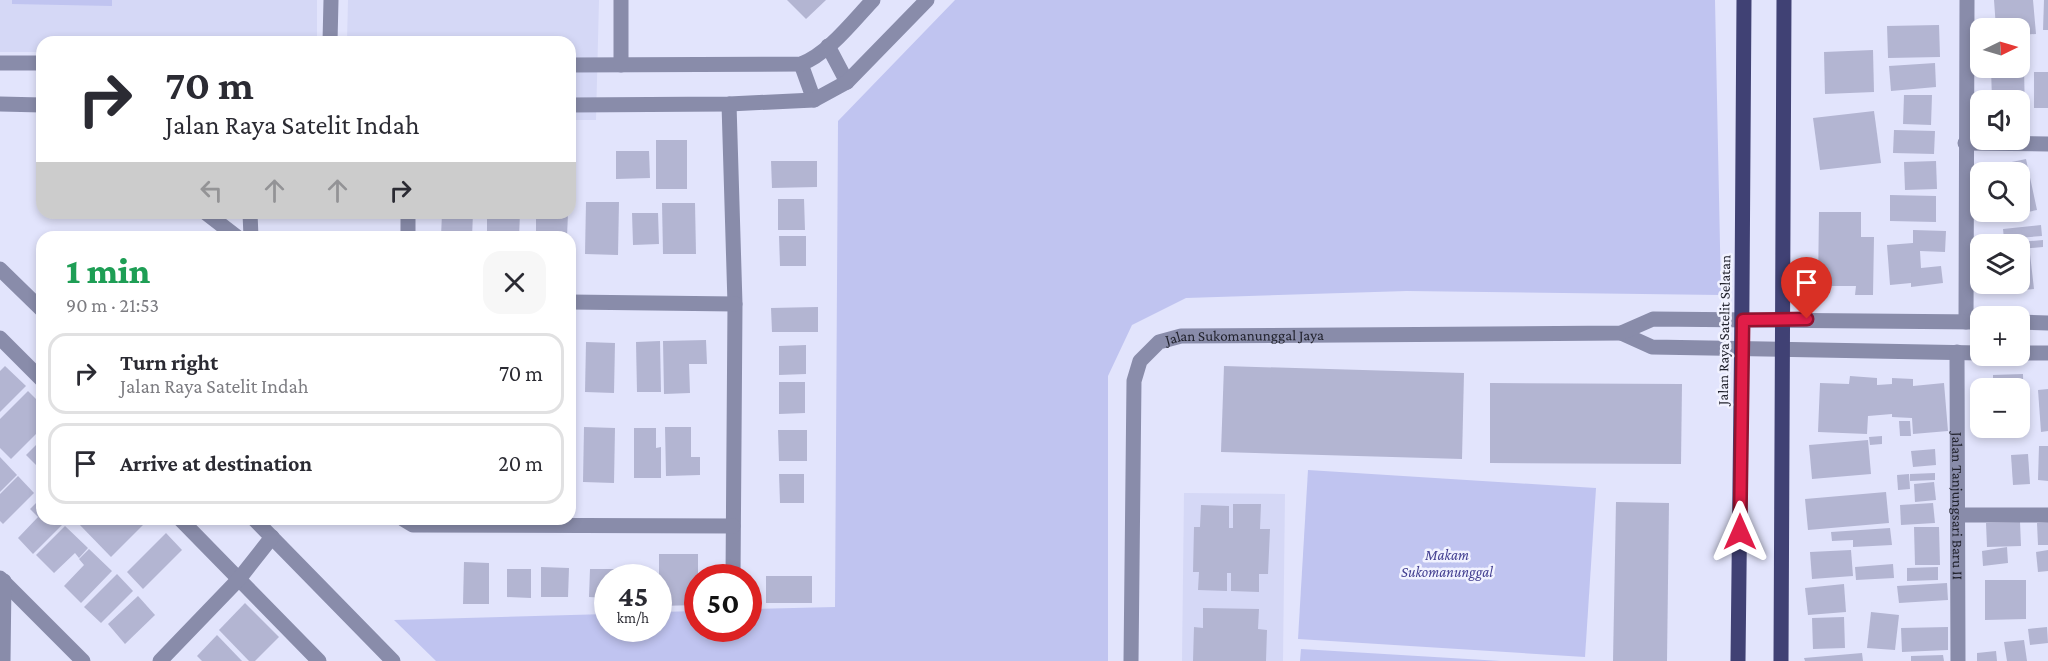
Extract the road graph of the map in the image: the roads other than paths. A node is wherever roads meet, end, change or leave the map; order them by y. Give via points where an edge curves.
1 (331, 0) edge
2 (621, 0) edge
3 (873, 0) edge
4 (927, 0) edge
5 (1744, 0) edge
6 (1784, 0) edge
7 (1967, 0) edge
8 (330, 36) edge
9 (828, 46) junction
10 (0, 63) edge
11 (36, 63) edge
12 (801, 64) junction
13 (576, 65) edge
14 (621, 65) junction
15 (847, 82) junction
16 (814, 100) junction
17 (0, 104) edge
18 (729, 104) junction
19 (36, 105) edge
20 (576, 105) edge
21 (1965, 143) junction
22 (2048, 144) edge
23 (214, 219) edge
24 (229, 231) edge
25 (0, 268) edge
26 (576, 302) edge
27 (36, 304) edge
28 (735, 304) junction
29 (1972, 306) edge
30 (1784, 319) junction
31 (1743, 320) junction
32 (1970, 322) edge
33 (2030, 322) edge
34 (2048, 323) edge
35 (1622, 333) junction
36 (0, 338) edge
37 (1743, 348) junction
38 (1783, 349) junction
39 (1957, 352) junction
40 (1970, 353) edge
41 (2030, 353) edge
42 (2048, 353) edge
43 (36, 374) edge
44 (1958, 515) junction
45 (2048, 515) edge
46 (186, 525) edge
47 (261, 525) edge
48 (413, 525) edge
49 (734, 526) junction
50 (272, 537) junction
51 (733, 564) edge
52 (239, 579) junction
53 (2, 580) edge
54 (3, 661) edge
55 (83, 661) edge
56 (160, 661) edge
57 (319, 661) edge
58 (393, 661) edge
59 (1131, 661) edge
60 (1738, 661) edge
61 (1782, 661) edge
62 (1958, 661) edge

1 - 8 street
2 - 14 street
3 - 9 street
4 - 15 street
5 - 31 main road, Jalan Raya Satelit Selatan
6 - 30 main road
7 - 21 street
9 - 12 street
9 - 15 street
10 - 11 street
12 - 14 street
12 - 16 street
13 - 14 street
15 - 16 street
16 - 18 street
17 - 19 street
18 - 20 street
18 - 28 street
21 - 22 street
21 - 29 street
23 - 24 street
25 - 27 street
26 - 28 street
28 - 49 street
30 - 31 street, Jalan Sukomanunggal Jaya
30 - 32 street, Jalan Sukomanunggal Jaya
30 - 38 main road
31 - 35 street, Jalan Sukomanunggal Jaya via 1653,319
31 - 37 main road, Jalan Raya Satelit Selatan
33 - 34 street
35 - 37 street, Jalan Sukomanunggal Jaya via 1652,347
35 - 59 street, Jalan Sukomanunggal Jaya via 1181,336 1160,342 1140,361 1134,381
36 - 43 street
37 - 38 street, Jalan Sukomanunggal Jaya
37 - 60 main road, Jalan Raya Satelit Selatan
38 - 39 street, Jalan Sukomanunggal Jaya
38 - 61 main road
39 - 40 street, Jalan Sukomanunggal Jaya
39 - 44 street, Jalan Tanjungsari Baru II
41 - 42 street
44 - 45 street
44 - 62 street, Jalan Tanjungsari Baru II
46 - 52 street
47 - 50 street
48 - 49 street
49 - 51 street
50 - 52 street
50 - 58 street
52 - 56 street
52 - 57 street
53 - 54 street
53 - 55 street

